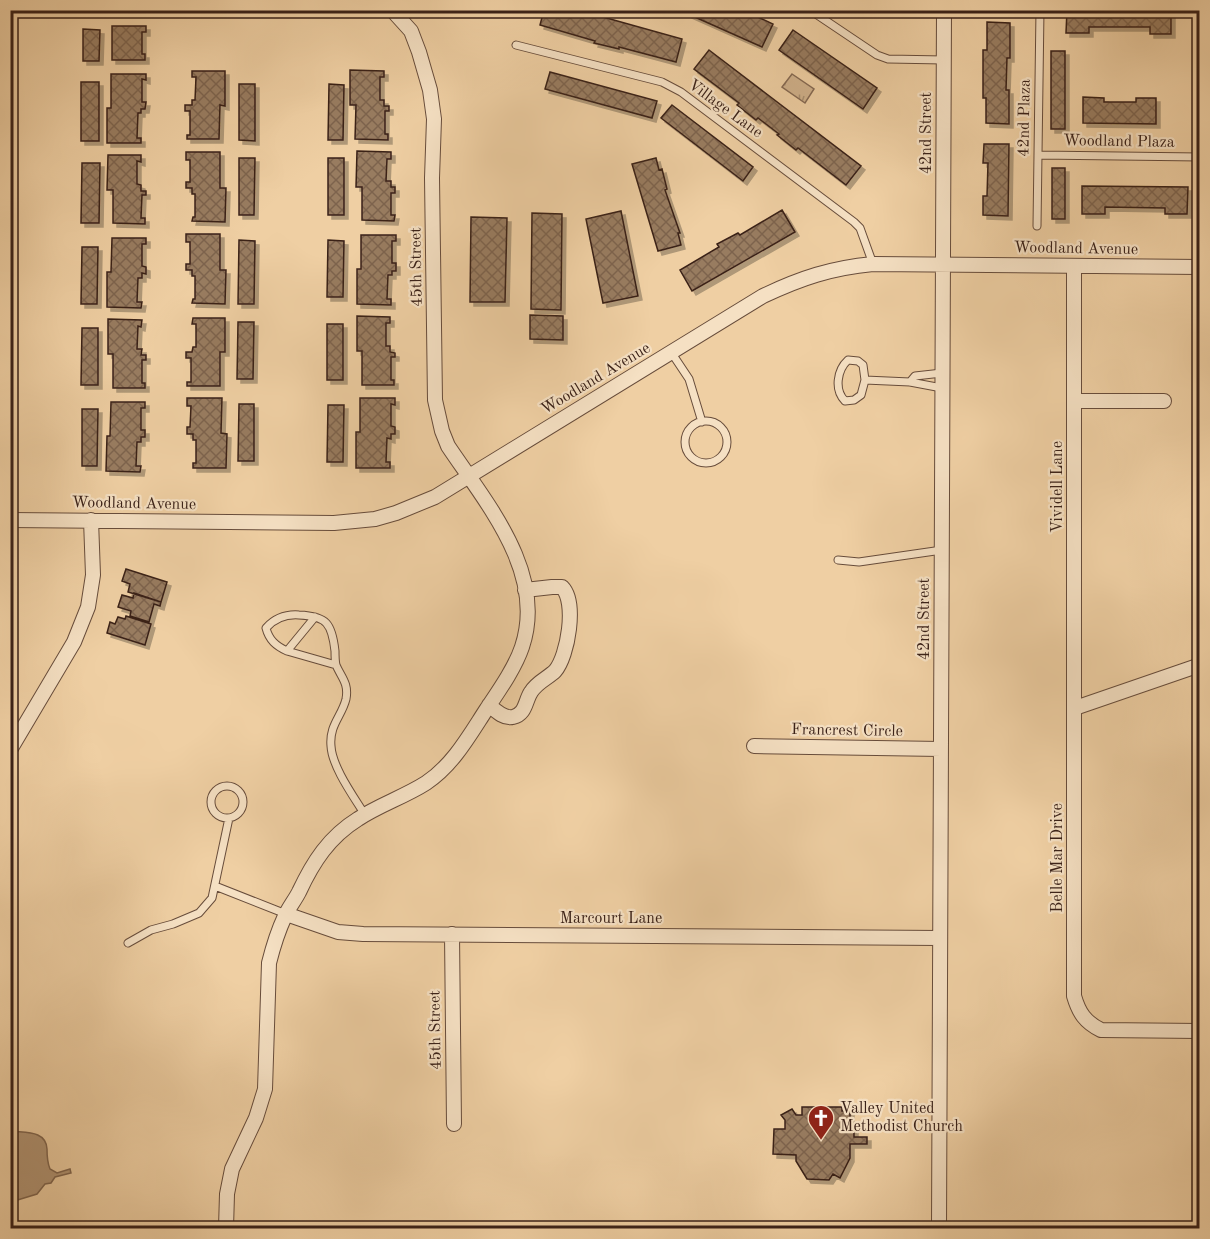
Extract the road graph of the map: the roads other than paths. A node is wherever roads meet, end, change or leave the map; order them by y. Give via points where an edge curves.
1 (392, 10) edge
2 (810, 10) edge
3 (944, 10) edge
4 (1040, 10) edge
5 (516, 45) dead end
6 (944, 60) junction
7 (1038, 155) junction
8 (1200, 157) edge
9 (1037, 226) dead end
10 (873, 264) junction
11 (943, 264) junction
12 (1074, 266) junction
13 (1200, 267) edge
14 (671, 352) junction
15 (942, 373) junction
16 (864, 380) junction
17 (910, 382) junction
18 (942, 388) junction
19 (1075, 401) junction
20 (1164, 401) dead end
21 (702, 422) junction
22 (468, 476) junction
23 (10, 520) edge
24 (91, 520) junction
25 (942, 550) junction
26 (838, 560) dead end
27 (525, 590) junction
28 (315, 617) junction
29 (287, 651) junction
30 (336, 665) junction
31 (1200, 665) edge
32 (489, 705) junction
33 (1075, 708) junction
34 (754, 746) dead end
35 (941, 748) junction
36 (10, 750) edge
37 (365, 815) junction
38 (229, 818) junction
39 (215, 886) junction
40 (286, 914) junction
41 (452, 934) junction
42 (940, 938) junction
43 (128, 943) dead end
44 (1200, 1031) edge
45 (454, 1125) dead end
46 (226, 1228) edge
47 (939, 1228) edge

1 - 22 street, 45th Street via 411,31 434,119 435,400 448,446
2 - 6 lane via 877,55 888,59
3 - 6 street, 42nd Street
4 - 7 lane, 42nd Plaza
5 - 10 lane, Village Lane via 662,82 681,92 854,222
6 - 11 street, 42nd Street
7 - 8 lane, Woodland Plaza
7 - 9 lane, 42nd Plaza
10 - 11 street, Woodland Avenue
10 - 14 street, Woodland Avenue via 824,271 800,279 763,296
11 - 12 street, Woodland Avenue
11 - 15 street, 42nd Street
12 - 13 street, Woodland Avenue
12 - 19 street, Vividell Lane
14 - 21 lane via 689,379
14 - 22 street, Woodland Avenue
15 - 17 lane via 915,376
15 - 18 street, 42nd Street
16 - 16 lane via 861,394 854,400 845,401 839,395 842,366 848,360 863,365
16 - 17 lane
17 - 18 lane
18 - 25 street, 42nd Street
19 - 20 street
19 - 33 street, Vividell Lane
21 - 21 lane via 688,431 686,448 697,461 717,460 726,449 725,435 716,424
22 - 24 street, Woodland Avenue via 435,497 375,519 334,523
22 - 27 street, 45th Street via 511,541
23 - 24 street, Woodland Avenue
24 - 36 street via 93,575 88,607 74,642
25 - 26 lane via 859,562
25 - 35 street, 42nd Street
27 - 32 street, 45th Street via 527,616 522,646
27 - 32 street via 552,586 562,587 568,593 570,616 561,660 514,717 505,717
28 - 29 lane
28 - 29 lane via 285,616 266,627 272,642
28 - 30 lane via 327,623 333,632
29 - 30 lane
30 - 37 lane via 346,686 346,699 331,732 330,747
31 - 33 street
32 - 37 street, 45th Street via 454,757 437,774
33 - 44 street, Belle Mar Drive via 1074,996 1079,1012 1101,1030
34 - 35 street, Francrest Circle
35 - 42 street, 42nd Street
37 - 40 street, 45th Street via 337,834 318,855
38 - 38 lane via 243,804 240,792 228,785 218,788 211,802 216,813
38 - 39 lane
39 - 40 lane
39 - 43 lane via 212,898 199,912
40 - 41 street, Marcourt Lane via 338,932
40 - 46 street, 45th Street via 269,963 265,1089 232,1169
41 - 42 street, Marcourt Lane
41 - 45 street, 45th Street
42 - 47 street, 42nd Street

